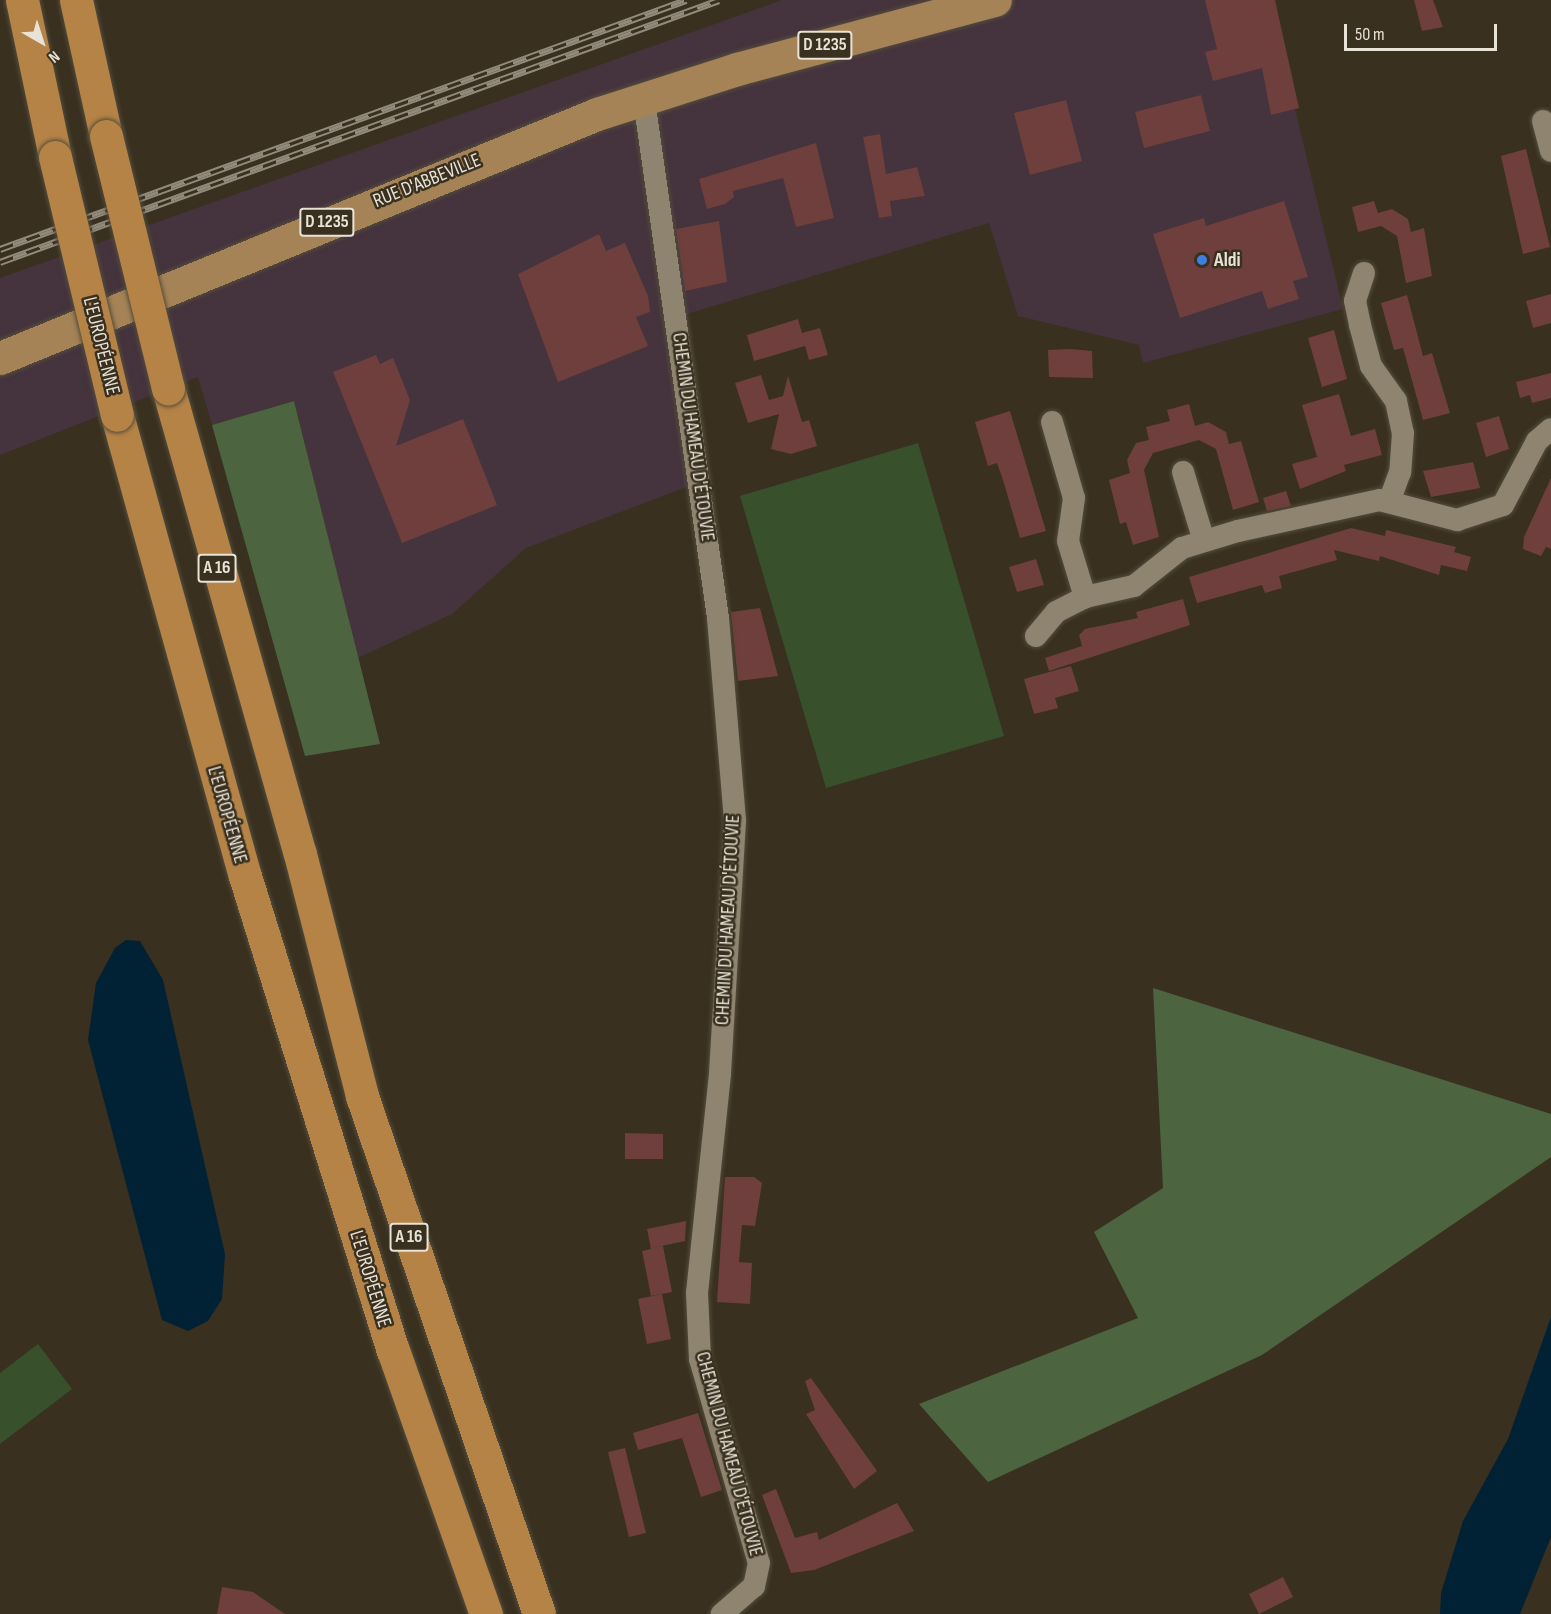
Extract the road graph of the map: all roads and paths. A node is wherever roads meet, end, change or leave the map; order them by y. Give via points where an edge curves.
1 (22, 0) edge
2 (76, 0) edge
3 (995, 0) edge
4 (650, 98) junction
5 (1543, 121) dead end
6 (1551, 151) edge
7 (1364, 273) dead end
8 (0, 358) edge
9 (1052, 422) dead end
10 (1551, 429) edge
11 (1183, 472) dead end
12 (1389, 502) junction
13 (1204, 541) junction
14 (1085, 597) junction
15 (1036, 636) dead end
16 (486, 1614) edge
17 (539, 1614) edge
18 (722, 1614) edge

1 - 16 highway, L'EUROPÉENNE / A 16, bridge via 117,415 213,770 393,1350
2 - 17 highway, A 16, bridge via 168,388 300,854 362,1096
3 - 4 main road, D 1235
4 - 8 main road, RUE D'ABBEVILLE / D 1235 via 541,135
4 - 18 street, CHEMIN DU HAMEAU D'ÉTOUVIE via 718,618 735,821 720,1074 697,1293 700,1359 759,1563 754,1586
5 - 6 street
7 - 12 street via 1355,301 1360,325 1371,366 1396,401 1403,433 1400,472
9 - 14 street via 1074,498 1068,541
10 - 12 street via 1537,441 1503,505 1457,520
11 - 13 street
12 - 13 street
13 - 14 street via 1182,548 1134,586
14 - 15 street via 1056,612

